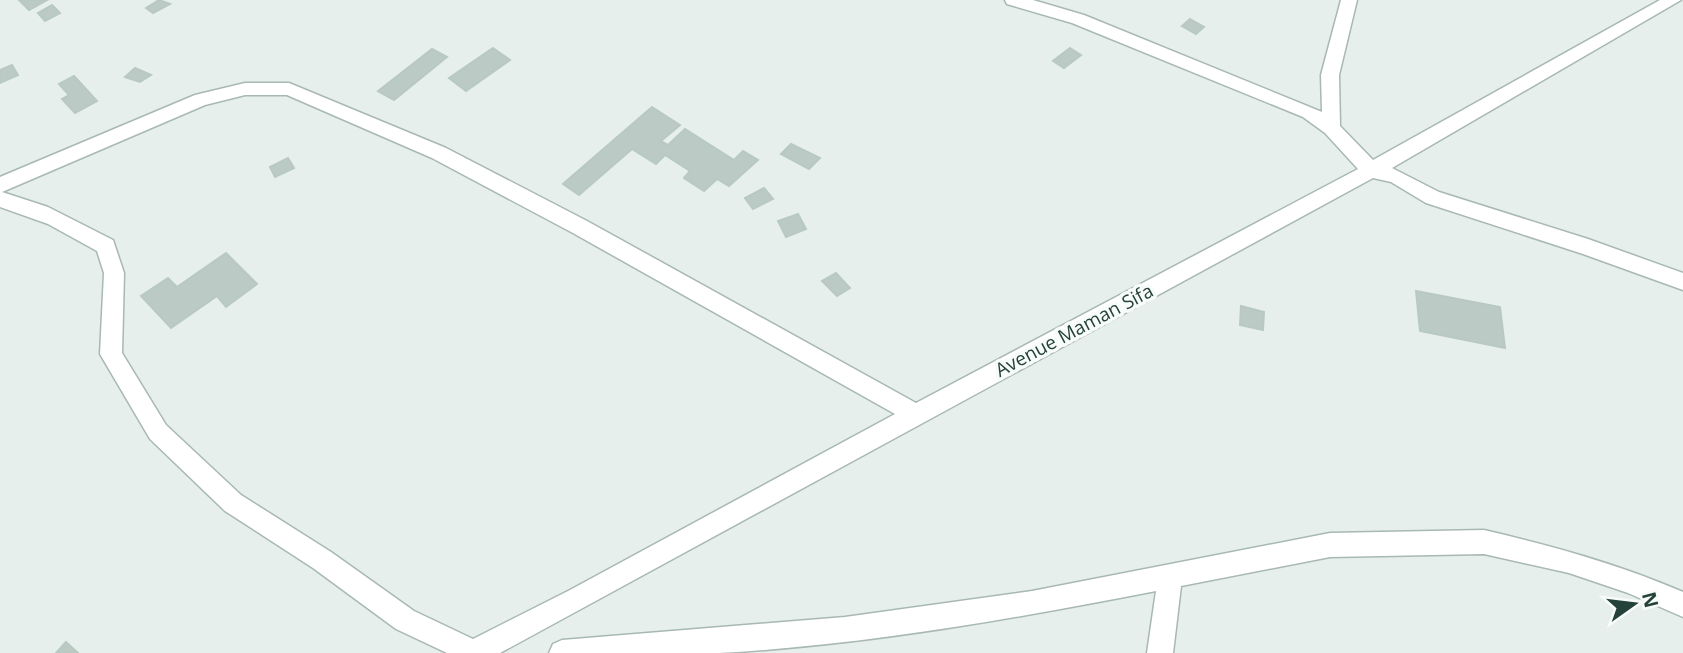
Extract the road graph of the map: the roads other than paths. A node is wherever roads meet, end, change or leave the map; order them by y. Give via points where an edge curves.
1 (1013, 0) edge
2 (1349, 0) edge
3 (1673, 0) edge
4 (1331, 128) junction
5 (1371, 171) junction
6 (0, 185) edge
7 (0, 199) edge
8 (1683, 282) edge
9 (916, 414) junction
10 (1170, 579) junction
11 (1683, 605) edge
12 (473, 653) edge
13 (504, 653) edge
14 (562, 653) edge
15 (1160, 653) edge

1 - 4 street via 1078,19 1263,91 1309,112
2 - 4 street via 1330,75
3 - 5 street, Avenue Maman Sifa
4 - 5 street
5 - 8 street via 1396,176 1433,198
5 - 9 street, Avenue Maman Sifa
6 - 9 street via 201,100 245,89 289,89 439,153
7 - 12 street via 79,229 106,246 114,273 111,354 158,432 233,503 405,620
9 - 12 street, Avenue Maman Sifa
10 - 11 street via 1330,545 1485,542 1569,561
10 - 14 street via 845,631
10 - 15 street
12 - 13 street

